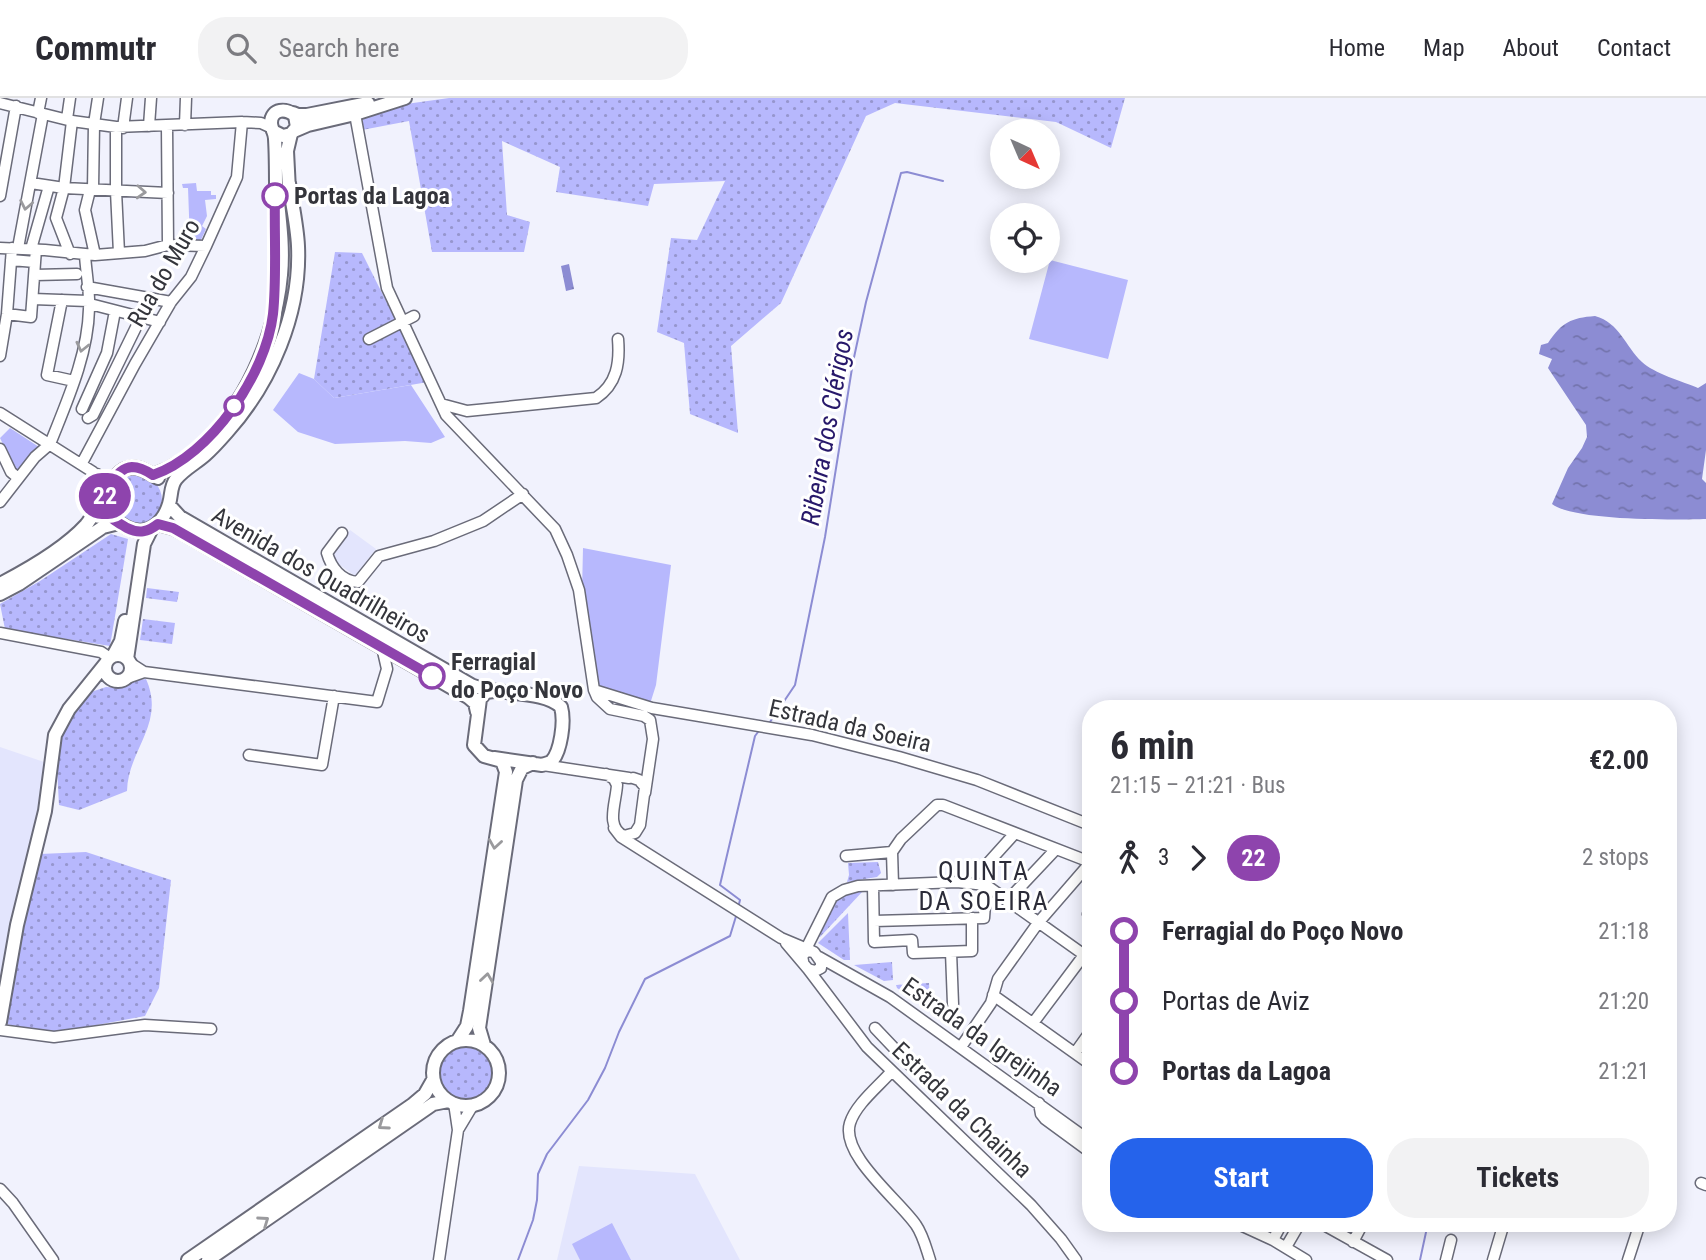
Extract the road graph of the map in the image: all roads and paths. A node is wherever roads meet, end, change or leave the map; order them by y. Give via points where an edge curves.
1 (41, 98) edge
2 (70, 98) edge
3 (98, 98) edge
4 (127, 98) edge
5 (151, 98) edge
6 (186, 98) edge
7 (282, 98) edge
8 (403, 98) edge
9 (273, 99) edge
10 (0, 103) edge
11 (15, 103) edge
12 (352, 106) edge
13 (292, 112) junction
14 (40, 113) junction
15 (69, 120) junction
16 (242, 122) junction
17 (270, 123) junction
18 (93, 124) junction
19 (185, 125) junction
20 (149, 126) junction
21 (166, 126) junction
22 (120, 128) junction
23 (293, 133) junction
24 (31, 183) junction
25 (282, 183) junction
26 (48, 186) junction
27 (64, 188) junction
28 (91, 189) junction
29 (116, 191) junction
30 (168, 193) junction
31 (0, 196) edge
32 (168, 246) junction
33 (206, 246) junction
34 (0, 248) edge
35 (15, 248) junction
36 (33, 249) junction
37 (119, 253) junction
38 (70, 254) junction
39 (90, 255) junction
40 (11, 260) junction
41 (35, 262) junction
42 (77, 274) dead end
43 (35, 275) junction
44 (5, 280) edge
45 (87, 287) junction
46 (33, 299) junction
47 (62, 300) junction
48 (89, 302) junction
49 (172, 302) junction
50 (115, 311) junction
51 (7, 314) junction
52 (414, 316) dead end
53 (141, 317) junction
54 (160, 322) junction
55 (402, 322) junction
56 (369, 339) dead end
57 (618, 340) dead end
58 (0, 356) edge
59 (74, 381) junction
60 (70, 394) junction
61 (441, 404) junction
62 (467, 411) junction
63 (0, 414) edge
64 (85, 414) junction
65 (463, 432) junction
66 (96, 435) junction
67 (50, 444) junction
68 (0, 449) edge
69 (82, 463) junction
70 (153, 475) junction
71 (18, 478) junction
72 (107, 492) junction
73 (523, 494) junction
74 (169, 501) junction
75 (0, 502) edge
76 (119, 523) junction
77 (154, 527) junction
78 (133, 531) junction
79 (342, 533) dead end
80 (0, 584) edge
81 (0, 594) edge
82 (0, 633) edge
83 (382, 647) junction
84 (110, 659) junction
85 (403, 660) junction
86 (129, 661) junction
87 (387, 669) junction
88 (144, 671) junction
89 (127, 678) junction
90 (113, 681) junction
91 (86, 687) junction
92 (594, 690) junction
93 (494, 691) junction
94 (334, 696) junction
95 (478, 714) junction
96 (558, 750) junction
97 (250, 755) dead end
98 (490, 757) junction
99 (538, 764) junction
100 (649, 766) junction
101 (572, 769) junction
102 (606, 774) junction
103 (631, 778) junction
104 (616, 790) junction
105 (645, 793) junction
106 (1082, 822) edge
107 (640, 825) junction
108 (614, 828) junction
109 (1015, 833) junction
110 (1056, 849) junction
111 (643, 850) junction
112 (892, 852) junction
113 (846, 856) dead end
114 (1082, 860) edge
115 (1082, 872) edge
116 (893, 885) junction
117 (873, 886) junction
118 (986, 886) junction
119 (1007, 901) junction
120 (972, 918) junction
121 (874, 921) junction
122 (1038, 922) junction
123 (951, 952) junction
124 (1082, 953) edge
125 (812, 960) junction
126 (1082, 963) edge
127 (993, 995) junction
128 (953, 1004) dead end
129 (0, 1022) edge
130 (1033, 1023) junction
131 (875, 1028) dead end
132 (211, 1029) dead end
133 (0, 1030) edge
134 (458, 1040) junction
135 (1082, 1043) edge
136 (484, 1045) junction
137 (961, 1047) junction
138 (894, 1050) junction
139 (1075, 1053) junction
140 (1082, 1058) edge
141 (881, 1062) junction
142 (912, 1067) dead end
143 (891, 1072) junction
144 (433, 1080) junction
145 (451, 1102) junction
146 (1039, 1103) junction
147 (473, 1105) junction
148 (458, 1130) junction
149 (1082, 1135) edge
150 (1082, 1147) edge
151 (0, 1189) edge
152 (1256, 1232) edge
153 (1277, 1232) edge
154 (1295, 1232) edge
155 (1337, 1232) edge
156 (1358, 1232) edge
157 (1501, 1232) edge
158 (1637, 1232) edge
159 (1273, 1240) junction
160 (1451, 1240) dead end
161 (1353, 1242) junction
162 (1286, 1247) junction
163 (53, 1260) edge
164 (188, 1260) edge
165 (208, 1260) edge
166 (439, 1260) edge
167 (930, 1260) edge
168 (1076, 1260) edge
169 (1306, 1260) edge
170 (1387, 1260) edge
171 (1446, 1260) edge
172 (1493, 1260) edge
173 (1628, 1260) edge

1 - 14 street
2 - 15 street
3 - 18 street
4 - 22 street
5 - 20 street
6 - 19 street
7 - 13 main road
8 - 12 main road
9 - 17 main road
10 - 11 street
11 - 14 street
11 - 31 street
12 - 13 main road via 307,115
12 - 23 main road
12 - 55 street via 385,278
13 - 17 main road via 280,110
13 - 23 main road via 298,123
14 - 15 street
14 - 24 street
15 - 18 street
15 - 27 street
16 - 17 street
16 - 19 street
16 - 33 street, Rua do Muro via 237,177
17 - 23 main road via 284,136
17 - 25 main road
18 - 22 street
18 - 28 street
19 - 21 street
20 - 21 street
20 - 22 street
21 - 30 street
22 - 29 street
23 - 25 main road
24 - 26 street
24 -> 35 street
25 - 70 main road via 281,277 254,372 230,413 201,444 186,458
25 - 74 main road via 289,278 275,354 247,407 217,443 177,477
26 - 27 street
26 - 36 street
27 - 28 street
27 - 38 street via 56,218
28 - 29 street
28 - 39 street via 85,210
29 -> 30 street
29 - 37 street
30 - 32 street
32 - 33 street
32 - 37 street
33 - 49 street, Rua do Muro
34 - 35 street
35 - 36 street
35 - 40 street
36 - 38 street
36 - 41 street
37 - 39 street
38 - 39 street
39 - 45 street
40 - 41 street
40 - 44 street
41 - 43 street
42 - 43 street
43 - 46 street
44 - 51 street
45 - 48 street
45 - 49 street
46 - 47 street
46 - 51 street via 31,317
47 - 48 street
47 - 59 street via 47,375
48 - 50 street
48 -> 59 street
49 - 54 street, Rua do Muro
50 - 53 street
50 - 64 street via 107,353
51 - 58 street
52 - 55 street
53 - 54 street
53 - 64 street via 93,415
54 - 66 street, Rua do Muro
55 - 56 street
55 - 61 street
57 - 62 street via 615,377 596,398
59 - 60 street
60 - 64 street
60 - 67 street
61 - 62 street
61 - 65 street
62 - 65 street
63 - 67 street
64 - 66 street
65 - 73 street
66 - 69 street, Rua do Muro
67 - 69 street
67 - 71 street
68 - 71 street
69 - 72 street via 103,479
70 - 72 main road via 132,467 117,475
70 - 74 main road via 168,487
71 - 75 street
72 - 76 main road via 107,512
72 - 80 main road via 75,536
73 - 79 street via 483,521 435,541 379,556 358,582 332,568 329,560 327,553
73 - 92 street via 555,529 567,555 579,590
74 - 77 main road
74 - 93 main road, Avenida dos Quadrilheiros via 186,521 465,682
76 - 78 main road
76 - 81 main road via 103,527
77 - 78 main road
77 - 83 main road, Avenida dos Quadrilheiros via 180,531
77 - 86 main road via 144,544
78 - 84 main road via 123,635
82 - 84 street via 100,652
83 - 85 main road, Avenida dos Quadrilheiros
83 - 87 street
84 - 86 main road via 118,655
84 - 90 main road via 106,673
84 - 91 main road
85 - 87 street
85 - 95 main road, Avenida dos Quadrilheiros via 468,697
86 - 88 street
86 - 89 main road
87 - 94 street via 377,702
88 - 89 street
88 - 94 street
89 - 90 main road
90 - 91 main road
91 - 129 main road via 55,735 44,811
92 - 100 street via 610,709 650,720
92 - 106 street, Estrada da Soeira via 652,708 812,735 899,757 977,780
93 - 95 main road via 483,695
93 - 96 main road via 551,699 559,705 563,715
94 - 97 street via 322,765
95 - 98 main road via 474,745
96 - 99 main road via 551,762
96 - 101 street via 560,762
98 - 99 main road
98 -> 134 main road via 503,763 506,772 470,1011
99 - 101 street
136 -> 99 main road via 479,1028 516,780 522,768
100 - 103 street via 644,775
100 - 105 street
101 - 102 street
102 - 103 street
102 - 104 street via 615,781
103 - 104 street
103 - 105 street via 644,786
104 - 108 street
105 - 107 street
107 - 108 street via 628,836
107 - 111 street via 637,841
108 - 111 street, Estrada da Igrejinha
109 - 110 street
109 - 112 street via 937,805
109 - 118 street via 988,863
110 - 114 street
110 - 119 street
111 - 125 street, Estrada da Igrejinha
112 - 113 street
112 - 116 street
115 - 122 street
116 - 117 street
116 - 118 street via 957,882
117 - 121 street
117 - 125 street via 844,890 832,897
118 - 119 street
118 - 120 street via 984,918
119 - 122 street
120 - 121 street
120 - 123 street via 972,951
121 - 123 street via 874,942 912,940 913,953
122 - 124 street
122 - 127 street via 998,979
123 - 128 street
125 - 137 street, Estrada da Igrejinha via 890,997
125 - 141 street, Estrada da Chainha via 853,1032
126 - 130 street
127 - 130 street
127 - 137 street
130 - 139 street
131 - 138 street
132 - 133 street via 145,1025 54,1037
134 - 136 main road
134 - 144 main road via 438,1055
135 - 139 street
136 - 147 main road via 498,1065 499,1079 485,1100
137 - 146 street, Estrada da Igrejinha
138 - 141 street
138 - 142 street
139 - 140 street
141 - 143 street, Estrada da Chainha
143 - 167 street via 855,1112 849,1138 877,1182 915,1224
143 - 168 street, Estrada da Chainha via 1031,1205
144 - 145 main road
144 -> 164 main road via 412,1105
145 - 147 main road
145 - 148 street
165 -> 145 main road via 433,1104
146 - 149 street, Estrada da Igrejinha
146 - 150 street via 1045,1119
147 - 148 street
148 - 166 street
151 - 163 street
152 - 159 street
153 - 159 street
154 - 162 street
155 - 161 street
156 - 161 street
157 - 172 street
158 - 173 street
159 - 162 street
160 - 171 street
161 - 170 street
162 - 169 street

